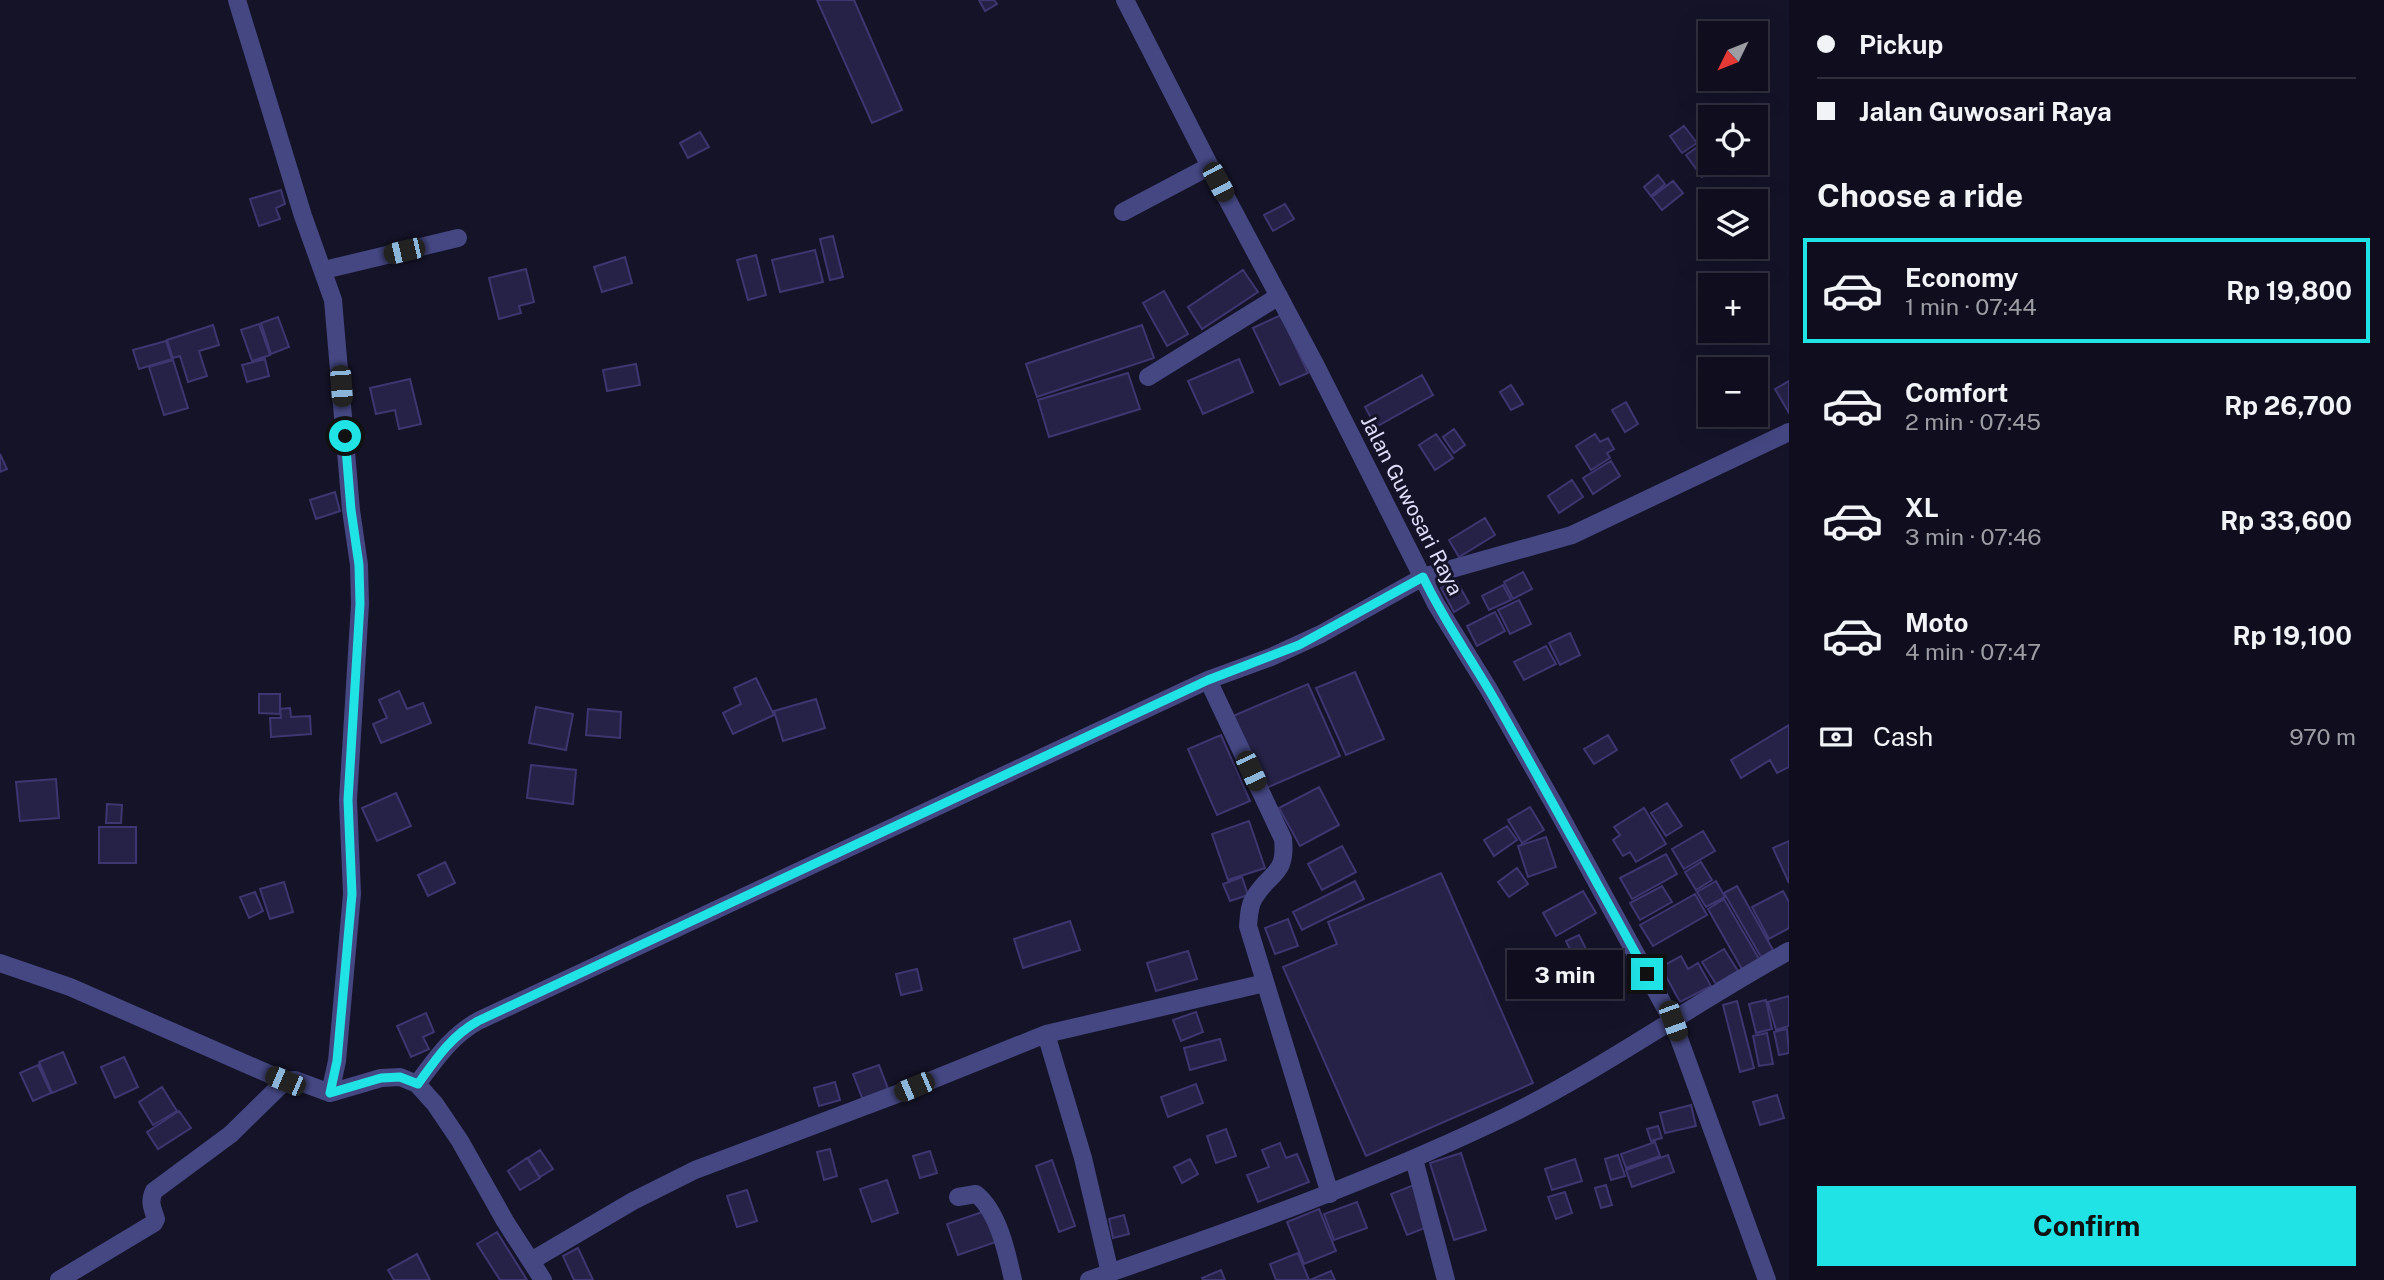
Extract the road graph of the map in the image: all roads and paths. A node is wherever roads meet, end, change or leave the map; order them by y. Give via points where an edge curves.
1 (237, 0) edge
2 (1125, 0) edge
3 (1210, 166) junction
4 (1123, 212) dead end
5 (458, 238) dead end
6 (324, 270) junction
7 (1279, 296) junction
8 (1148, 377) dead end
9 (1789, 432) edge
10 (1423, 577) junction
11 (1208, 680) junction
12 (1789, 951) edge
13 (0, 963) edge
14 (1265, 984) junction
15 (1673, 1021) junction
16 (1045, 1034) junction
17 (285, 1081) junction
18 (418, 1084) junction
19 (330, 1093) junction
20 (1414, 1159) junction
21 (1330, 1194) junction
22 (958, 1197) dead end
23 (531, 1261) junction
24 (1110, 1273) junction
25 (59, 1280) edge
26 (543, 1280) edge
27 (1013, 1280) edge
28 (1089, 1280) edge
29 (1446, 1280) edge
30 (1767, 1280) edge

1 - 6 street
2 - 3 street, Jalan Guwosari Raya
3 - 4 street
3 - 7 street, Jalan Guwosari Raya
5 - 6 street
6 - 19 street via 336,312 360,604 348,800 352,894
7 - 8 street
7 - 10 street, Jalan Guwosari Raya
9 - 10 street via 1572,535
10 - 11 street via 1299,645
10 - 15 street, Jalan Guwosari Raya
11 - 14 street via 1283,839 1281,865 1253,899 1248,926
11 - 18 street via 478,1021 447,1044
12 - 15 street
13 - 17 street via 70,987
14 - 16 street
14 - 21 street
15 - 20 street via 1512,1113
15 - 30 street, Jalan Guwosari Raya
16 - 23 street via 695,1170
16 - 24 street via 1083,1158
17 - 19 street via 295,1080
17 - 25 street via 231,1134 155,1191 150,1198 154,1223
18 - 19 street via 400,1077 381,1078
18 - 23 street via 460,1142
20 - 21 street
20 - 29 street
21 - 24 street
22 - 27 street via 976,1194 987,1203
23 - 26 street
24 - 28 street

